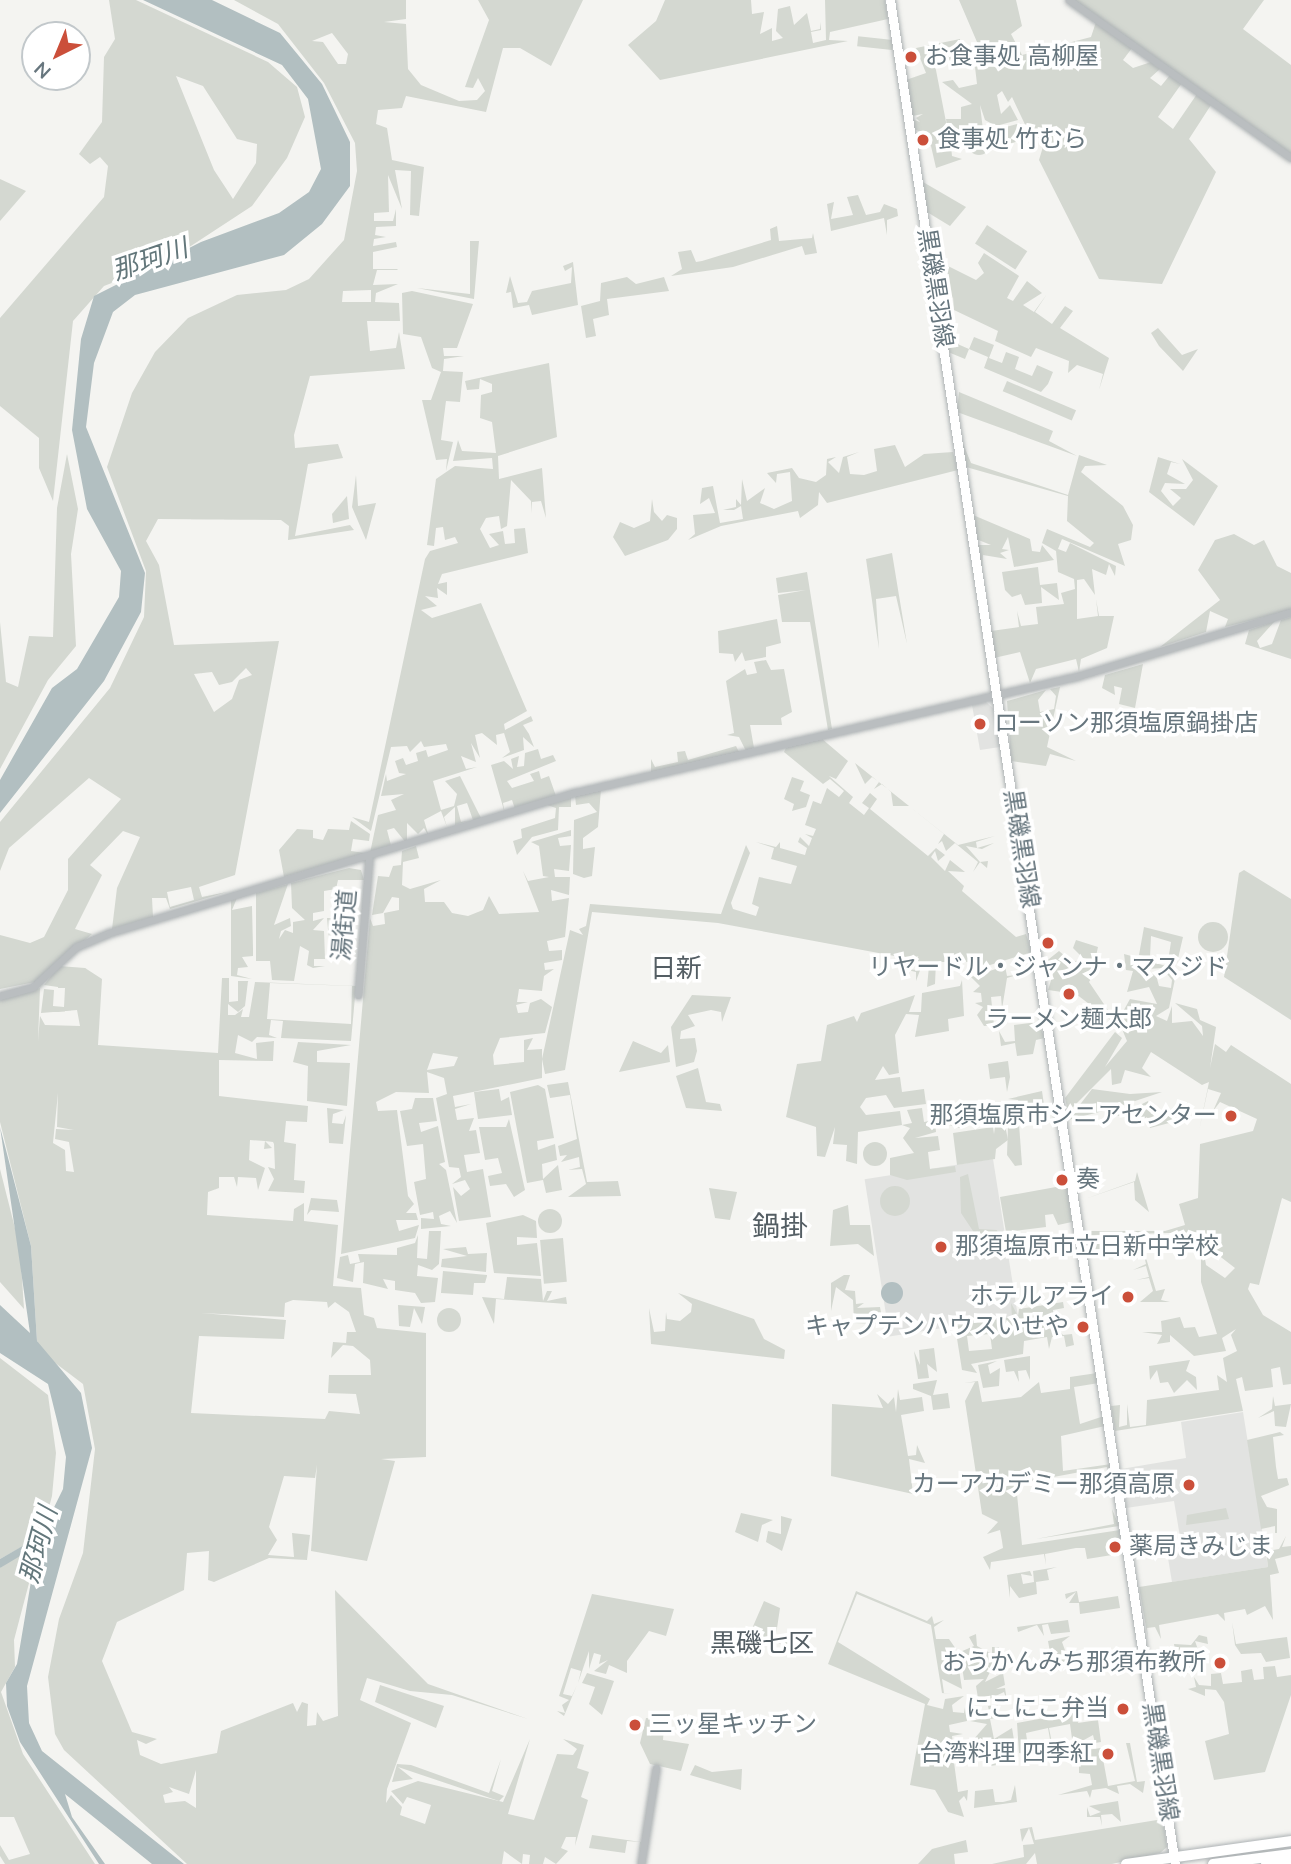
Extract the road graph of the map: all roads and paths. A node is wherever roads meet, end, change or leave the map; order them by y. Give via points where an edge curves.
1 (890, 0) edge
2 (1069, 0) edge
3 (1291, 158) edge
4 (1291, 612) edge
5 (997, 694) junction
6 (369, 858) junction
7 (358, 995) dead end
8 (0, 996) edge
9 (656, 1768) dead end
10 (1291, 1841) edge
11 (1291, 1854) edge
12 (1174, 1859) edge
13 (1291, 1861) edge
14 (641, 1864) edge
15 (1126, 1864) edge
16 (1213, 1864) edge
17 (1266, 1864) edge

1 - 5 main road, 黒磯黒羽線
2 - 3 street
4 - 5 street
5 - 6 street via 587,790
5 - 12 main road, 黒磯黒羽線
6 - 7 street, 湯街道
6 - 8 street via 109,933 76,947 33,987
9 - 14 street
10 - 12 highway
11 - 16 highway
12 - 15 highway
13 - 17 highway

